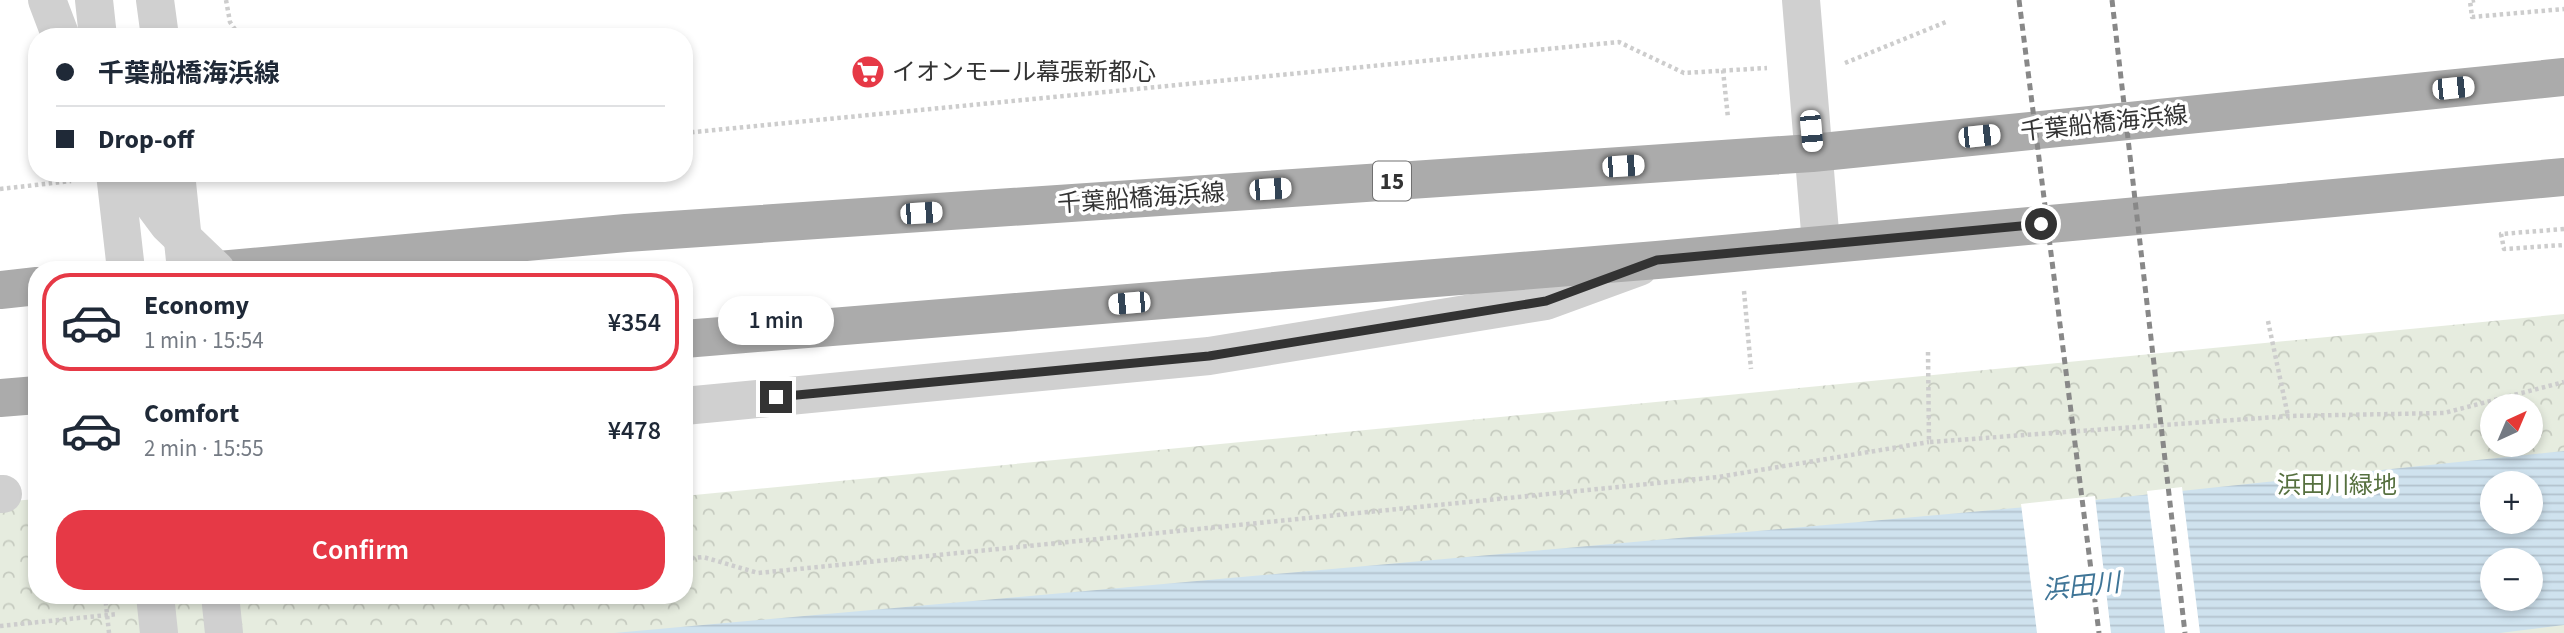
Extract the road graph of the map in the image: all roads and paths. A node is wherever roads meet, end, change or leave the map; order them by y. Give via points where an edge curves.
1 (47, 0) edge
2 (94, 0) edge
3 (155, 0) edge
4 (226, 0) edge
5 (1801, 0) edge
6 (2475, 0) edge
7 (2564, 9) edge
8 (1946, 22) dead end
9 (58, 28) edge
10 (97, 28) edge
11 (159, 28) edge
12 (234, 28) edge
13 (1805, 65) junction
14 (2564, 77) edge
15 (693, 132) edge
16 (1812, 153) junction
17 (2564, 177) edge
18 (62, 182) edge
19 (116, 182) edge
20 (137, 182) edge
21 (177, 182) edge
22 (0, 189) edge
23 (2564, 229) edge
24 (1821, 244) junction
25 (2564, 245) edge
26 (1657, 260) junction
27 (125, 261) edge
28 (185, 261) edge
29 (208, 261) edge
30 (317, 261) edge
31 (28, 287) edge
32 (0, 290) edge
33 (2268, 321) dead end
34 (693, 338) edge
35 (1928, 352) dead end
36 (2564, 382) edge
37 (28, 396) edge
38 (0, 398) edge
39 (693, 404) edge
40 (2288, 416) junction
41 (1928, 442) junction
42 (693, 558) edge
43 (106, 604) edge
44 (156, 604) edge
45 (221, 604) edge
46 (110, 633) edge
47 (159, 633) edge
48 (224, 633) edge

1 - 9 street
2 - 10 street
3 - 11 street
4 - 12 path
5 - 13 street
6 - 7 path via 2470,1 2472,17
8 - 13 path via 1846,63
13 - 15 path via 1684,74 1619,42
13 - 16 street
14 - 16 main road, 千葉船橋海浜線 / 15
16 - 24 street
16 - 30 main road, 千葉船橋海浜線 / 15 via 626,233
17 - 24 main road
18 - 22 path
19 - 27 street
20 - 29 street, bridge via 168,224
21 - 28 street
23 - 25 path via 2501,234 2504,249
24 - 26 main road
26 - 34 main road
26 - 39 street via 1546,301 1209,356
31 - 32 main road
33 - 40 path
35 - 41 path
36 - 40 path via 2444,413
37 - 38 main road
40 - 41 path
41 - 42 path via 1718,477 758,573
43 - 46 path, bridge
44 - 47 street, bridge
45 - 48 street, bridge

